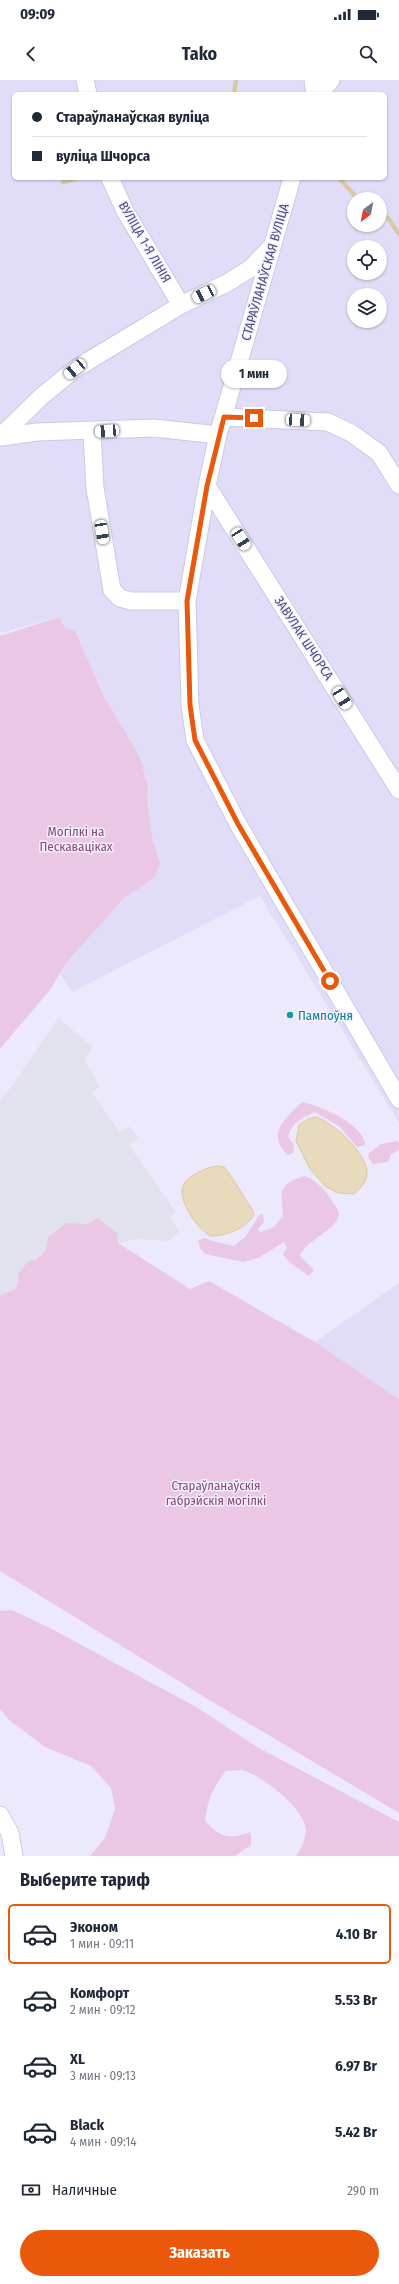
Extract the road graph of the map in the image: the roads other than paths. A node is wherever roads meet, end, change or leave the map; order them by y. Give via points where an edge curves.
1 (85, 80) edge
2 (313, 80) edge
3 (331, 80) edge
4 (88, 92) edge
5 (315, 92) edge
6 (321, 92) edge
7 (111, 180) edge
8 (291, 180) edge
9 (272, 246) junction
10 (181, 305) junction
11 (224, 417) junction
12 (92, 432) junction
13 (218, 435) junction
14 (1, 437) edge
15 (399, 485) edge
16 (207, 486) junction
17 (187, 601) junction
18 (399, 790) edge
19 (399, 1099) edge
20 (0, 1815) edge
21 (14, 1856) edge

1 - 4 street
2 - 5 street
3 - 6 street
7 - 10 street, ВУЛІЦА 1-Я ЛІНІЯ via 125,211
8 - 9 street, СТАРАЎЛАНАЎСКАЯ ВУЛІЦА
9 - 10 street via 251,268 227,283
9 - 11 street, СТАРАЎЛАНАЎСКАЯ ВУЛІЦА
10 - 14 street via 75,369 42,396
11 - 13 street, СТАРАЎЛАНАЎСКАЯ ВУЛІЦА
11 - 15 street via 328,422 351,433 379,453
12 - 13 street via 154,428
12 - 14 street via 37,432
12 - 17 street via 95,488 112,590 120,598 131,601
13 - 16 street, СТАРАЎЛАНАЎСКАЯ ВУЛІЦА
16 - 17 street, СТАРАЎЛАНАЎСКАЯ ВУЛІЦА
16 - 18 street, ЗАВУЛАК ШЧОРСА
17 - 19 street, СТАРАЎЛАНАЎСКАЯ ВУЛІЦА via 190,705 195,740 238,824
20 - 21 street via 10,1833

